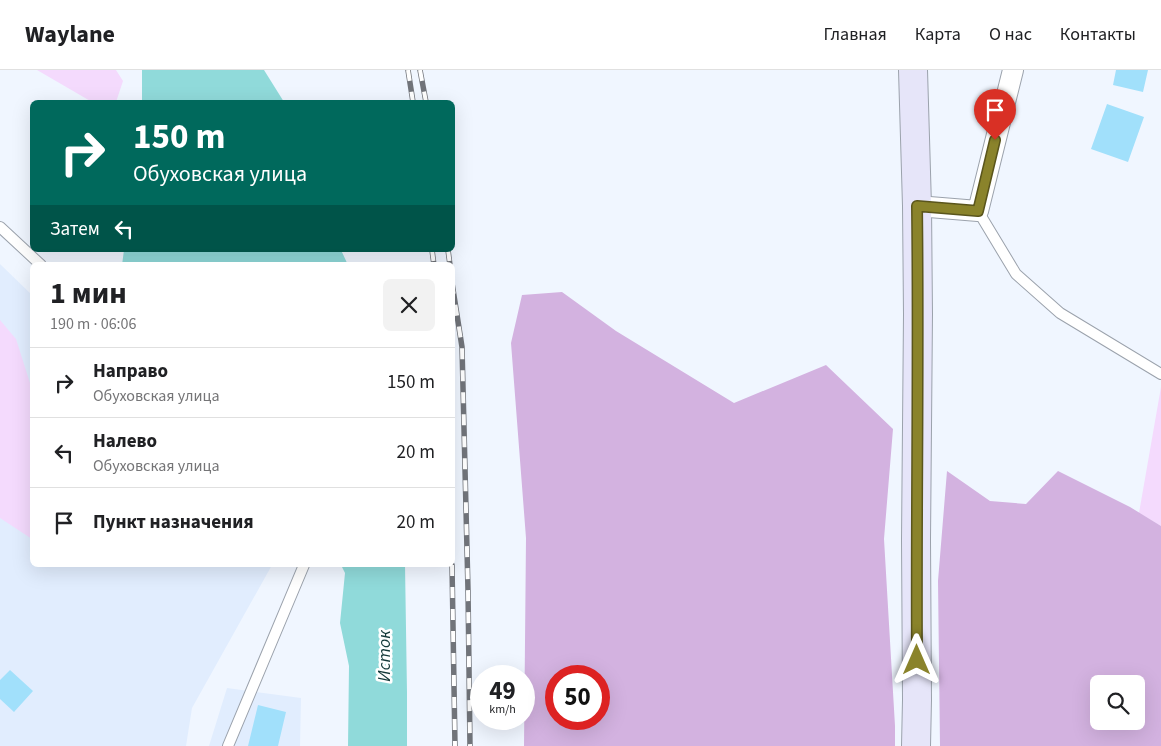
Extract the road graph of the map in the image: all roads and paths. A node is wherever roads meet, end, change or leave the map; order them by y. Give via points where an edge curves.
1 (913, 70) edge
2 (1013, 70) edge
3 (917, 206) junction
4 (978, 211) junction
5 (0, 227) edge
6 (38, 262) edge
7 (1161, 374) edge
8 (303, 567) edge
9 (228, 746) edge
10 (916, 746) edge

1 - 3 main road
2 - 4 street
3 - 4 street
3 - 10 main road
4 - 7 lane via 1016,274 1060,313
5 - 6 lane
8 - 9 lane

